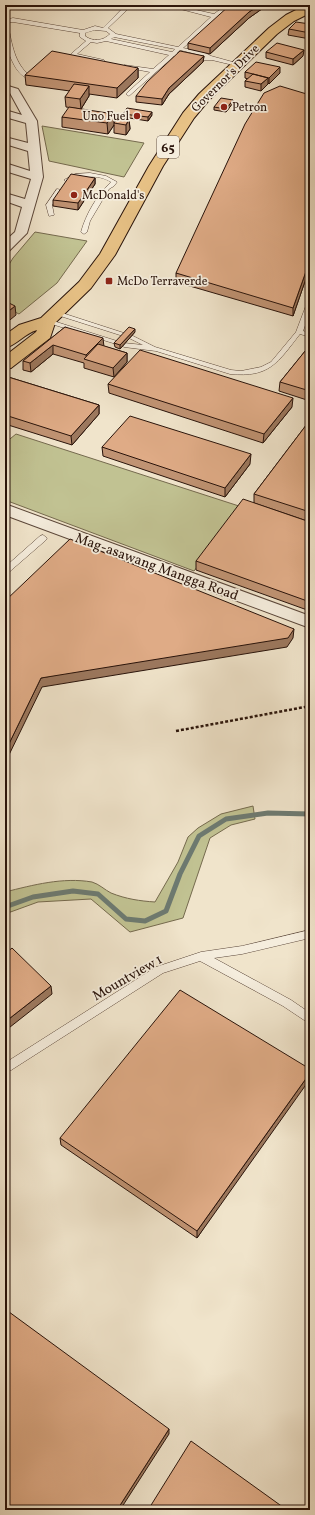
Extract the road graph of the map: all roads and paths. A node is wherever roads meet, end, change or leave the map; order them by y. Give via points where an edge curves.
1 (129, 5) edge
2 (168, 5) edge
3 (230, 5) edge
4 (310, 8) edge
5 (215, 16) junction
6 (5, 22) edge
7 (5, 25) edge
8 (104, 28) junction
9 (83, 32) junction
10 (113, 34) junction
11 (107, 40) junction
12 (89, 41) junction
13 (179, 48) junction
14 (172, 54) junction
15 (180, 56) edge
16 (187, 57) edge
17 (212, 58) junction
18 (110, 62) edge
19 (117, 64) edge
20 (237, 64) junction
21 (153, 71) junction
22 (28, 78) edge
23 (9, 90) edge
24 (129, 94) dead end
25 (5, 113) edge
26 (32, 121) junction
27 (5, 140) edge
28 (35, 149) junction
29 (5, 167) edge
30 (97, 176) junction
31 (37, 177) junction
32 (107, 188) junction
33 (5, 197) edge
34 (30, 205) junction
35 (52, 215) dead end
36 (84, 232) dead end
37 (5, 248) edge
38 (310, 303) edge
39 (52, 317) junction
40 (299, 332) junction
41 (310, 335) edge
42 (5, 343) edge
43 (157, 349) junction
44 (5, 364) edge
45 (5, 509) edge
46 (43, 538) dead end
47 (5, 572) edge
48 (310, 622) edge
49 (310, 706) edge
50 (176, 731) dead end
51 (310, 934) edge
52 (201, 956) junction
53 (310, 1019) edge
54 (5, 1069) edge

1 - 8 lane
2 - 5 lane
3 - 5 lane
4 - 20 highway, Governor's Drive / 65 via 282,24
5 - 13 lane
6 - 9 lane via 13,20
7 - 22 lane via 9,45 19,69
8 - 9 lane
8 - 10 lane
9 - 12 lane via 82,36
10 - 11 lane
10 - 13 lane
11 - 12 lane
11 - 14 lane
12 - 18 lane via 73,55
13 - 14 lane
13 - 17 lane
14 - 15 lane
14 - 21 lane
16 - 17 lane
17 - 20 lane
19 - 21 lane
20 - 39 highway, Governor's Drive / 65 via 188,116 99,267
21 - 24 lane
23 - 26 street
25 - 26 street
26 - 28 street
27 - 28 street
28 - 31 street
29 - 31 street
30 - 32 lane
30 - 32 lane via 109,178 114,182
30 - 35 lane via 77,174 67,179 49,205
31 - 34 street
32 - 36 lane via 87,220
33 - 34 street
34 - 37 street
38 - 40 lane
39 - 42 highway, Governor's Drive / 65 via 25,328
39 - 43 lane via 128,336
39 - 43 lane via 121,344
39 - 44 highway, Governor's Drive / 65 via 44,334
40 - 41 lane
40 - 43 lane via 274,363 241,373 230,372
45 - 48 street, Mag-asawang Mangga Road
46 - 47 lane
49 - 50 path
51 - 52 lane, Mountview 1 via 242,950
52 - 53 lane via 287,1003
52 - 54 lane, Mountview 1 via 160,970

